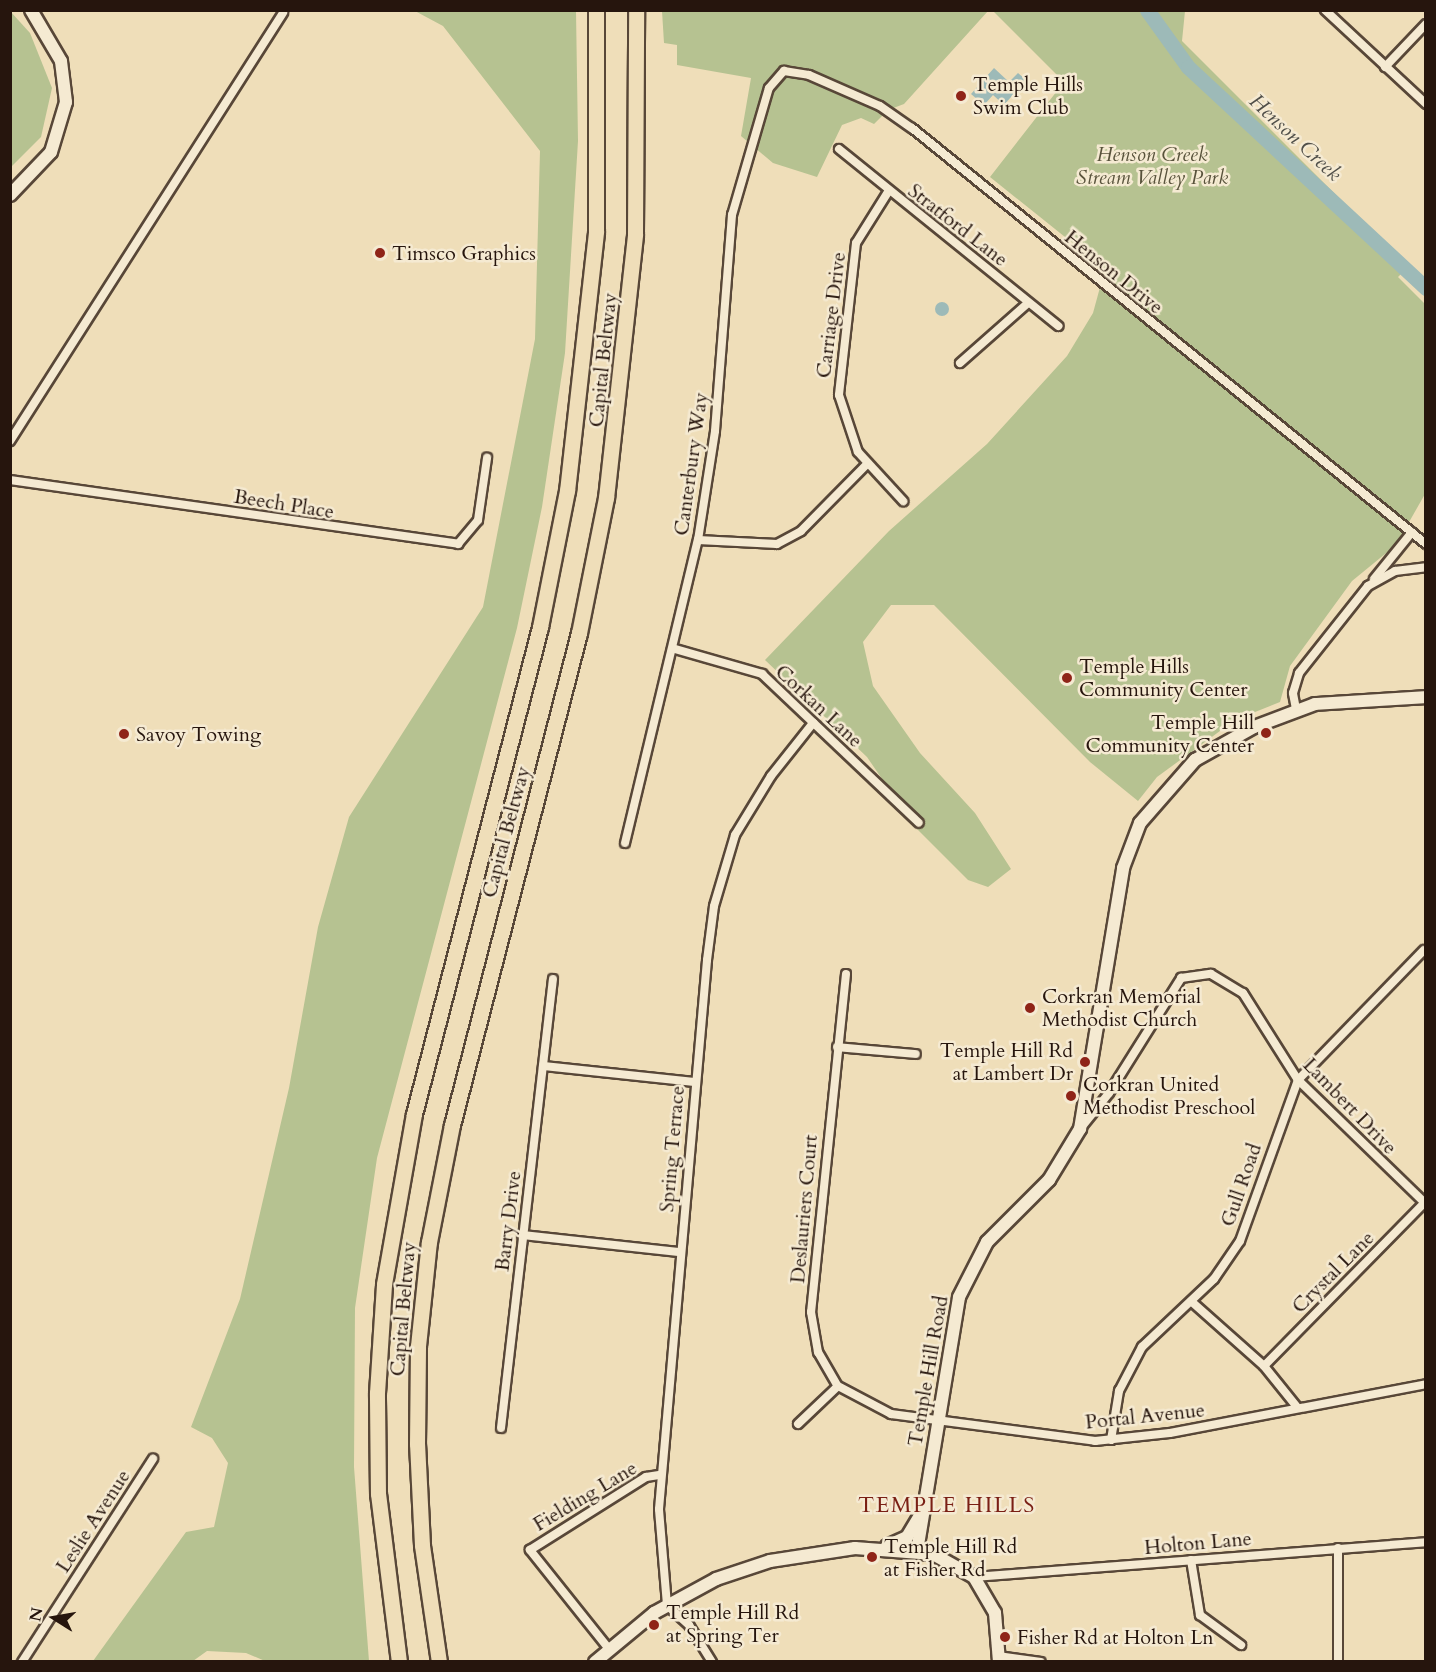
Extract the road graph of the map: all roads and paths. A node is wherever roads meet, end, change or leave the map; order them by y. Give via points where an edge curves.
1 (31, 10) edge
2 (596, 10) edge
3 (636, 10) edge
4 (1325, 10) edge
5 (283, 13) dead end
6 (1425, 24) edge
7 (1385, 67) junction
8 (769, 88) joint
9 (1425, 104) edge
10 (839, 149) dead end
11 (888, 192) junction
12 (10, 195) edge
13 (1028, 303) junction
14 (1058, 326) dead end
15 (960, 363) dead end
16 (10, 441) edge
17 (487, 458) dead end
18 (866, 465) junction
19 (10, 480) edge
20 (903, 501) dead end
21 (1412, 532) junction
22 (698, 540) junction
23 (1425, 544) edge
24 (1425, 567) edge
25 (1368, 586) junction
26 (675, 649) junction
27 (1424, 698) edge
28 (1296, 709) junction
29 (813, 723) junction
30 (919, 823) dead end
31 (625, 843) dead end
32 (1424, 950) edge
33 (846, 974) dead end
34 (554, 979) dead end
35 (837, 1047) junction
36 (916, 1054) dead end
37 (543, 1066) junction
38 (1298, 1080) junction
39 (695, 1083) junction
40 (1080, 1129) junction
41 (1425, 1203) edge
42 (522, 1235) junction
43 (679, 1252) junction
44 (1192, 1302) junction
45 (1264, 1366) junction
46 (1425, 1384) edge
47 (838, 1386) junction
48 (1297, 1407) junction
49 (939, 1423) junction
50 (798, 1424) dead end
51 (501, 1428) dead end
52 (1111, 1440) junction
53 (153, 1459) dead end
54 (659, 1475) junction
55 (926, 1496) junction
56 (1425, 1542) edge
57 (880, 1548) junction
58 (1338, 1548) junction
59 (917, 1551) junction
60 (1191, 1560) junction
61 (974, 1577) junction
62 (668, 1605) junction
63 (1241, 1645) dead end
64 (609, 1649) junction
65 (998, 1659) edge
66 (22, 1662) edge
67 (399, 1662) edge
68 (440, 1662) edge
69 (595, 1662) edge
70 (712, 1662) edge
71 (1041, 1662) edge
72 (1338, 1662) edge

1 - 12 main road via 58,53 66,102 51,152
2 - 67 highway, Capital Beltway via 596,231 567,491 540,627 414,1114 384,1284 377,1393 378,1494
3 - 68 highway, Capital Beltway via 635,234 606,498 579,633 452,1125 429,1242 417,1444 422,1545
4 - 7 street
5 - 16 street
6 - 7 street
7 - 9 street
8 - 21 street, Henson Drive via 778,74 792,70 880,106
8 - 22 street, Canterbury Way via 732,215 715,431
10 - 11 street, Stratford Lane
11 - 13 street, Stratford Lane
11 - 18 street, Carriage Drive via 856,243 838,374 846,428
13 - 14 street, Stratford Lane
13 - 15 street
17 - 19 street, Beech Place via 478,520 458,544
18 - 20 street, Carriage Drive
18 - 22 street via 801,531 777,544
21 - 23 street, Henson Drive
21 - 25 street
22 - 26 street, Canterbury Way
24 - 25 street via 1395,571
25 - 28 street via 1299,673 1293,693
26 - 29 street, Corkan Lane via 762,674
26 - 31 street, Canterbury Way
27 - 28 main road, Temple Hill Road via 1343,700
28 - 40 main road, Temple Hill Road via 1195,760 1140,823 1122,868
29 - 30 street, Corkan Lane
29 - 39 street, Spring Terrace via 751,805 722,873
32 - 38 street, Gull Road
33 - 35 street, Deslauriers Court
34 - 37 street, Barry Drive
35 - 36 street
35 - 47 street, Deslauriers Court via 811,1312 818,1352
37 - 39 street
37 - 42 street, Barry Drive
38 - 40 street, Lambert Drive via 1236,986 1211,974 1190,972 1171,990 1110,1093
38 - 41 street, Lambert Drive
38 - 44 street, Gull Road via 1240,1241
39 - 43 street, Spring Terrace
40 - 49 main road, Temple Hill Road via 1049,1180 987,1242 969,1274 959,1297
41 - 45 street, Crystal Lane
42 - 43 street
42 - 51 street, Barry Drive
43 - 54 street, Spring Terrace
44 - 45 street
44 - 52 street, Gull Road via 1136,1356 1119,1391
45 - 48 street
46 - 48 street, Portal Avenue
47 - 49 street, Portal Avenue via 877,1409
47 - 50 street
48 - 52 street, Portal Avenue
49 - 52 street, Portal Avenue
49 - 55 main road, Temple Hill Road
53 - 66 street, Leslie Avenue
54 - 62 street, Spring Terrace via 660,1564
54 - 64 street, Fielding Lane via 646,1478 530,1550
55 - 57 main road via 907,1537
55 - 59 main road, Temple Hill Road
56 - 58 street, Holton Lane
57 - 59 main road
57 - 62 main road via 770,1561 718,1578
58 - 60 street, Holton Lane
58 - 72 street
59 - 61 main road via 946,1559
60 - 61 street, Holton Lane
60 - 63 street via 1200,1615
61 - 65 main road via 994,1613
62 - 64 main road
62 - 70 street via 689,1625
64 - 69 main road
65 - 71 street

